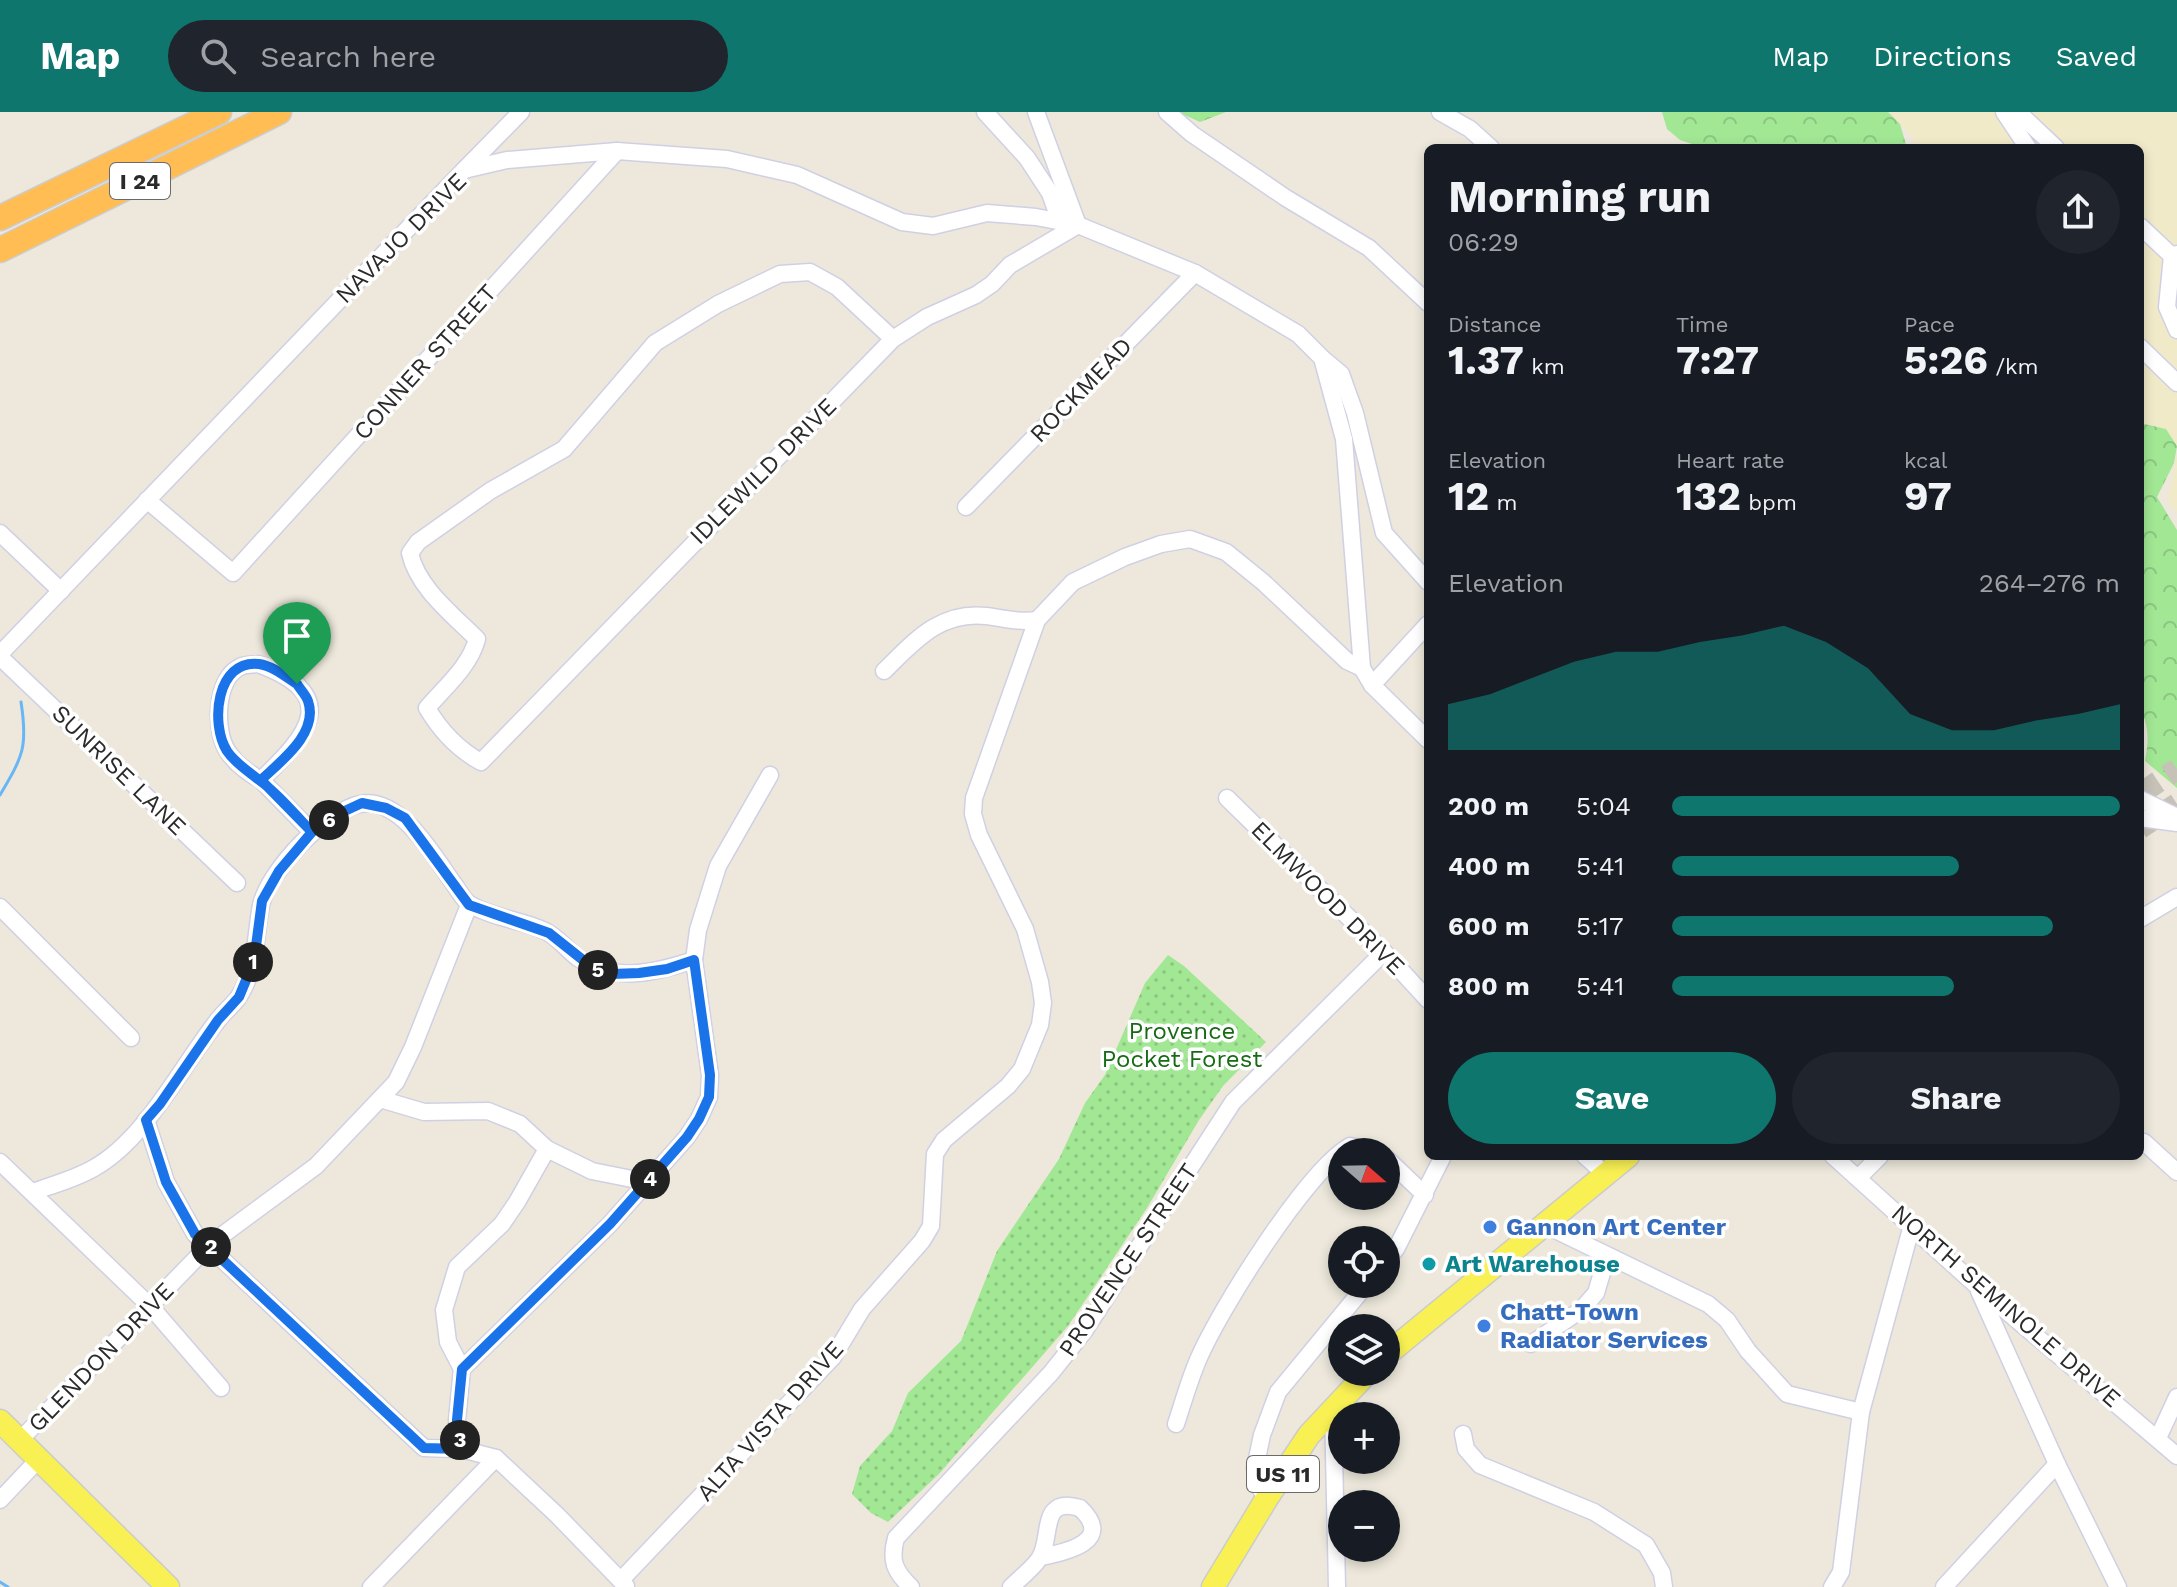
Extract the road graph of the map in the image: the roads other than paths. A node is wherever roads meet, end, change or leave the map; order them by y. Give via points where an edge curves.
1 (219, 112) edge
2 (279, 112) edge
3 (521, 112) edge
4 (985, 112) edge
5 (1036, 112) edge
6 (1167, 112) edge
7 (1440, 112) edge
8 (2004, 112) edge
9 (2018, 112) edge
10 (1487, 144) edge
11 (2025, 144) edge
12 (2052, 144) edge
13 (617, 151) junction
14 (464, 170) junction
15 (0, 218) edge
16 (1078, 225) junction
17 (2144, 229) edge
18 (0, 250) edge
19 (2174, 255) edge
20 (1195, 273) junction
21 (1424, 299) edge
22 (2177, 330) edge
23 (893, 339) junction
24 (2144, 351) edge
25 (1322, 358) junction
26 (2177, 383) edge
27 (147, 500) junction
28 (966, 507) dead end
29 (0, 533) edge
30 (1424, 578) edge
31 (61, 591) junction
32 (1037, 620) junction
33 (1424, 628) edge
34 (0, 656) edge
35 (1362, 668) junction
36 (884, 671) dead end
37 (1372, 685) junction
38 (1424, 736) edge
39 (770, 775) dead end
40 (261, 780) junction
41 (1227, 798) dead end
42 (2144, 801) edge
43 (2177, 817) edge
44 (2144, 819) edge
45 (2177, 823) edge
46 (312, 832) junction
47 (237, 883) dead end
48 (2177, 897) edge
49 (469, 905) junction
50 (0, 907) edge
51 (2144, 917) edge
52 (1384, 952) junction
53 (694, 960) junction
54 (1424, 996) edge
55 (131, 1038) dead end
56 (380, 1099) junction
57 (146, 1120) junction
58 (2144, 1142) edge
59 (547, 1149) junction
60 (1441, 1160) edge
61 (1589, 1160) edge
62 (1623, 1160) edge
63 (1838, 1160) edge
64 (1876, 1160) edge
65 (0, 1162) edge
66 (1328, 1163) edge
67 (2176, 1170) edge
68 (1400, 1171) edge
69 (1605, 1174) junction
70 (1859, 1177) junction
71 (647, 1182) junction
72 (32, 1192) junction
73 (1425, 1195) junction
74 (1545, 1225) junction
75 (1912, 1225) junction
76 (1400, 1242) edge
77 (209, 1245) junction
78 (1607, 1256) junction
79 (1977, 1286) junction
80 (1355, 1298) edge
81 (151, 1307) junction
82 (1400, 1344) edge
83 (1531, 1344) dead end
84 (462, 1369) junction
85 (1355, 1386) edge
86 (221, 1388) dead end
87 (2177, 1397) edge
88 (1340, 1402) edge
89 (1861, 1412) junction
90 (1328, 1414) edge
91 (0, 1421) edge
92 (1176, 1424) dead end
93 (1463, 1434) dead end
94 (2158, 1438) junction
95 (20, 1440) junction
96 (461, 1449) junction
97 (2177, 1456) edge
98 (496, 1458) junction
99 (38, 1460) junction
100 (2057, 1464) junction
101 (1334, 1474) edge
102 (1267, 1498) junction
103 (0, 1500) edge
104 (1041, 1557) dead end
105 (624, 1584) edge
106 (168, 1587) edge
107 (371, 1587) edge
108 (911, 1587) edge
109 (1011, 1587) edge
110 (1213, 1587) edge
111 (1337, 1587) edge
112 (1664, 1587) edge
113 (1832, 1587) edge
114 (1944, 1587) edge
115 (2118, 1587) edge

1 - 15 highway, I 24
2 - 18 highway, I 24
3 - 14 street
4 - 16 street via 1027,158 1056,210
5 - 16 street
6 - 21 street via 1286,198 1369,248
7 - 10 street
8 - 11 street
9 - 12 street
13 - 14 street, NAVAJO DRIVE via 507,160
13 - 16 street, NAVAJO DRIVE via 759,165 797,175 902,222 933,226 987,213
13 - 27 street, CONNER STREET via 233,573
14 - 27 street, NAVAJO DRIVE
16 - 20 street
16 - 23 street, IDLEWILD DRIVE via 1010,265 976,295
17 - 19 street
19 - 22 street via 2167,307
20 - 25 street via 1298,334
20 - 28 street, ROCKMEAD
23 - 23 street, IDLEWILD DRIVE via 837,287 810,272 780,274 655,343 564,449 490,491 410,553 413,568 477,639 464,666 427,708 435,721 481,762
24 - 26 street
25 - 30 street via 1341,374 1355,413 1384,533
25 - 35 street via 1344,439
27 - 31 street, NAVAJO DRIVE
29 - 31 street
31 - 34 street, NAVAJO DRIVE
32 - 35 street, ALTA VISTA DRIVE via 1073,582 1096,569 1161,544 1190,539 1226,552 1347,661
32 - 36 street via 965,616 943,621 926,630
32 - 105 street, ALTA VISTA DRIVE via 974,798 973,814 1025,929 1040,982 1040,1025 1022,1069 944,1140 935,1154 931,1226 862,1309 839,1350
33 - 37 street
34 - 47 street, SUNRISE LANE
35 - 37 street
37 - 38 street
39 - 53 street via 718,866
40 - 40 street via 301,739 310,719 308,700 297,684 258,664 240,667 225,681 219,723 226,750
40 - 46 street
41 - 52 street, ELMWOOD DRIVE
42 - 43 street
44 - 45 street
46 - 49 street via 362,803 386,808 405,818
46 - 57 street via 262,901 254,961 239,997
48 - 51 street
49 - 53 street via 549,933 593,968 612,974 667,969
49 - 56 street, GLENDON DRIVE via 413,1047 396,1082
50 - 55 street
52 - 54 street, ELMWOOD DRIVE
52 - 108 street, PROVENCE STREET via 1233,1102 1085,1330 896,1538 891,1556 897,1575
53 - 71 street via 709,1097 687,1137
56 - 59 street via 424,1112 488,1111 520,1124
56 - 77 street, GLENDON DRIVE via 316,1166
57 - 72 street via 96,1167
57 - 77 street via 166,1182 195,1234
58 - 67 street
59 - 71 street via 592,1171
59 - 84 street via 502,1224 457,1267 444,1310 448,1342
60 - 73 street
61 - 69 street
62 - 69 main road
63 - 70 street, NORTH SEMINOLE DRIVE
64 - 70 street
65 - 72 street
66 - 92 street via 1215,1325
68 - 73 street
69 - 74 main road
70 - 75 street, NORTH SEMINOLE DRIVE
71 - 84 street
72 - 81 street
73 - 76 street
74 - 78 street
74 - 82 main road
75 - 79 street, NORTH SEMINOLE DRIVE
75 - 89 street
77 - 81 street, GLENDON DRIVE
77 - 96 street via 424,1448
78 - 83 street via 1596,1293 1581,1310
78 - 89 street via 1708,1304 1787,1394
79 - 94 street, NORTH SEMINOLE DRIVE
79 - 100 street
80 - 102 street via 1278,1392 1255,1468 1257,1484
81 - 86 street
81 - 95 street, GLENDON DRIVE
84 - 96 street via 457,1420
85 - 88 main road, US 11
87 - 94 street
89 - 113 street via 1841,1572
90 - 102 main road, US 11
91 - 95 main road
93 - 112 street via 1466,1449 1480,1465 1594,1512 1646,1545
94 - 97 street, NORTH SEMINOLE DRIVE
95 - 99 main road
96 - 98 street
98 - 105 street
98 - 107 street
99 - 103 street, GLENDON DRIVE
99 - 106 main road
100 - 114 street
100 - 115 street
101 - 111 street
102 - 110 main road, US 11
104 - 109 street

